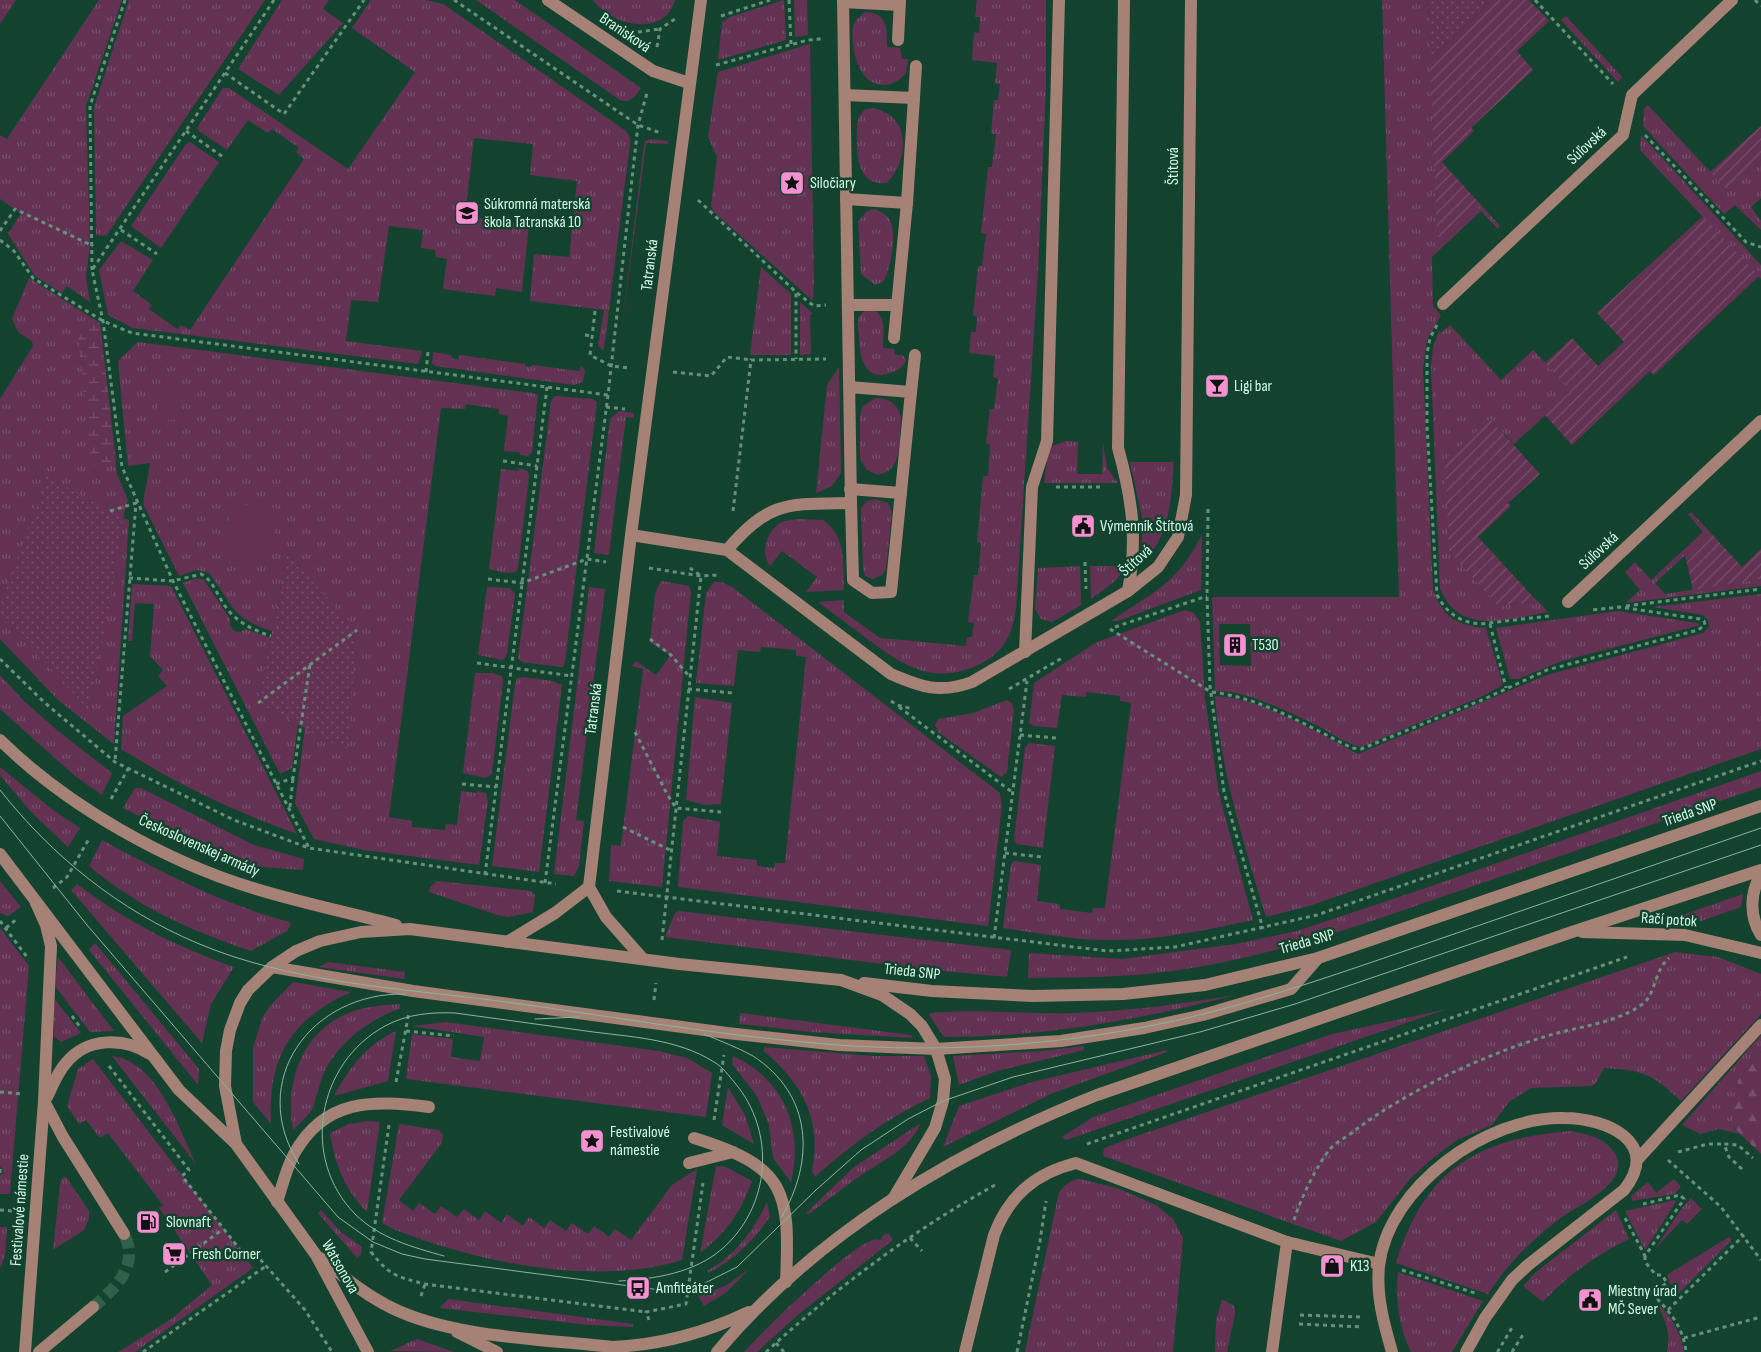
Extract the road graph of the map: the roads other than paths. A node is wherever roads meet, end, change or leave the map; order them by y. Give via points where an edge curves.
1 (548, 0) edge
2 (701, 0) edge
3 (1059, 0) edge
4 (1124, 0) edge
5 (1191, 0) edge
6 (1732, 0) edge
7 (843, 1) edge
8 (900, 2) edge
9 (898, 40) dead end
10 (916, 66) dead end
11 (689, 83) junction
12 (845, 95) junction
13 (914, 98) junction
14 (846, 199) junction
15 (908, 203) junction
16 (848, 304) junction
17 (896, 304) junction
18 (1443, 304) road end
19 (894, 338) dead end
20 (915, 355) dead end
21 (849, 387) junction
22 (911, 392) junction
23 (1761, 421) edge
24 (850, 488) junction
25 (901, 493) junction
26 (850, 503) junction
27 (631, 535) junction
28 (727, 550) junction
29 (1128, 591) junction
30 (1568, 602) road end
31 (1025, 652) junction
32 (0, 740) edge
33 (1761, 806) edge
34 (0, 854) edge
35 (1761, 870) edge
36 (1761, 874) edge
37 (589, 887) junction
38 (36, 903) junction
39 (410, 929) junction
40 (1572, 932) junction
41 (1761, 934) edge
42 (507, 942) junction
43 (1761, 953) edge
44 (1318, 958) junction
45 (643, 959) junction
46 (272, 967) junction
47 (841, 980) junction
48 (1761, 1025) edge
49 (936, 1049) junction
50 (154, 1057) junction
51 (44, 1101) junction
52 (429, 1107) dead end
53 (694, 1138) dead end
54 (236, 1144) junction
55 (733, 1152) junction
56 (1638, 1159) junction
57 (689, 1163) dead end
58 (893, 1199) junction
59 (277, 1202) junction
60 (124, 1234) tunnel mouth
61 (1287, 1242) junction
62 (316, 1255) junction
63 (1380, 1264) junction
64 (786, 1282) junction
65 (93, 1307) tunnel mouth
66 (757, 1309) junction
67 (448, 1328) junction
68 (719, 1351) edge
69 (25, 1352) edge
70 (39, 1352) edge
71 (368, 1352) edge
72 (497, 1352) edge
73 (965, 1352) edge
74 (1272, 1352) edge
75 (1392, 1352) edge
76 (1466, 1352) edge

1 - 11 street, Branisková via 653,71
2 - 11 street, Tatranská
3 - 31 street via 1047,441 1032,487
4 - 29 street via 1118,448 1128,482 1134,528
5 - 29 street, Štítová via 1184,508 1178,537 1170,552 1158,567
6 - 18 street, Súľovská via 1637,89 1629,102 1623,136
7 - 8 street
7 - 12 street
8 - 9 street
10 - 13 street
11 - 27 street, Tatranská
12 - 13 street
12 - 14 street
13 - 15 street
14 - 15 street
14 - 16 street
15 - 17 street
16 - 17 street
16 - 21 street
17 - 19 street
20 - 22 street
21 - 22 street
21 - 24 street
22 - 25 street
23 - 30 street, Súľovská
24 - 25 street
24 - 26 street
25 - 26 street via 892,592 872,594 853,580
26 - 28 street via 778,507 750,525
27 - 28 street
27 - 37 street, Tatranská
28 - 31 street, Štítová via 892,674 912,683 937,689 959,687
29 - 31 street, Štítová
32 - 39 street, Československej armády via 66,796 176,857 257,890
33 - 44 street, Trieda SNP
34 - 38 street
35 - 40 street
36 - 41 street via 1754,890 1752,908 1754,922
37 - 42 street via 543,921
37 - 45 street via 606,917
38 - 50 street
38 - 51 street, Festivalové námestie via 46,925 50,946
39 - 42 street
39 - 46 street via 362,932 320,941 296,951
40 - 43 street, Račí potok via 1684,935
40 - 58 street via 1097,1095 996,1140
42 - 45 street
44 - 47 street, Trieda SNP via 1205,985 1124,994 1033,996 941,992
44 - 49 street via 1290,989 1203,1014 1061,1041
45 - 47 street
46 - 49 street via 413,991 727,1033 820,1044
46 - 54 street via 248,990 230,1030 225,1086
47 - 49 street via 893,1000 922,1026
48 - 56 street
49 - 58 street via 945,1079 941,1114
50 - 51 street, Festivalové námestie via 129,1044 92,1044 67,1061
50 - 54 street via 179,1090
51 - 60 street
51 - 69 street, Festivalové námestie
52 - 59 street via 393,1102 366,1103 322,1120 308,1133 294,1155
53 - 55 street
54 - 59 street
55 - 57 street
55 - 64 street via 758,1167 781,1192 788,1230
56 - 63 street via 1635,1148 1619,1133 1578,1119 1544,1120 1488,1136 1444,1163 1416,1191 1395,1220
56 - 76 street via 1634,1178 1624,1190 1512,1280
58 - 64 street via 845,1233
59 - 62 street, Watsonova
61 - 63 street
61 - 73 street via 1076,1163 1050,1171 1019,1192 1000,1219
61 - 74 street
62 - 67 street via 364,1292 391,1308
62 - 71 street, Watsonova
63 - 75 street via 1378,1286
64 - 66 street
65 - 70 street
66 - 67 street via 690,1335 654,1344 612,1346
66 - 68 street
67 - 72 street

